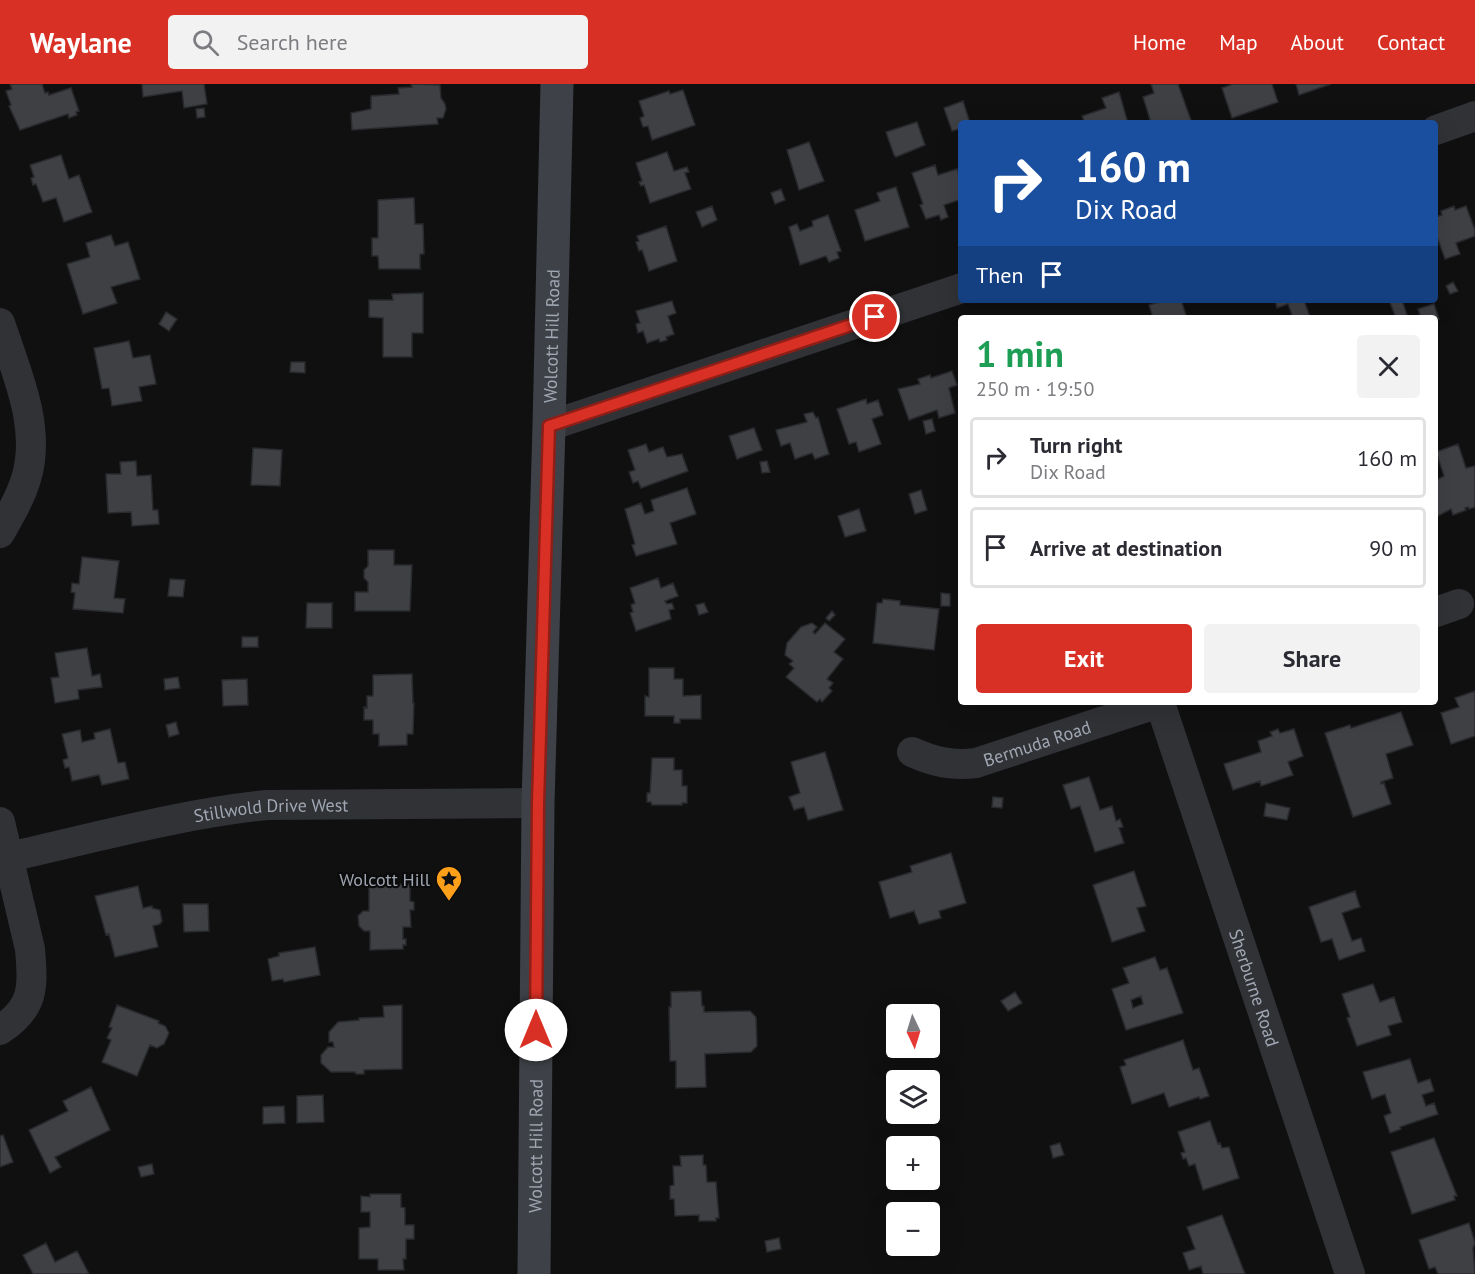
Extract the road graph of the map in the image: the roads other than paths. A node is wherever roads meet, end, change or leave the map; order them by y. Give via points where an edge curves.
1 (557, 84) edge
2 (1475, 117) edge
3 (1438, 129) edge
4 (958, 289) edge
5 (0, 323) edge
6 (549, 426) junction
7 (0, 533) edge
8 (1152, 705) edge
9 (1162, 705) edge
10 (912, 752) dead end
11 (538, 803) junction
12 (0, 822) edge
13 (8, 857) junction
14 (0, 1030) edge
15 (534, 1274) edge
16 (1350, 1274) edge

1 - 6 street, Wolcott Hill Road
2 - 3 street
4 - 6 street
5 - 7 street via 26,404 31,455 18,502
6 - 11 street, Wolcott Hill Road
8 - 10 street, Bermuda Road via 976,763 934,762
9 - 16 street, Sherburne Road
11 - 13 street, Stillwold Drive West via 232,808
11 - 15 street, Wolcott Hill Road
12 - 13 street
13 - 14 street via 30,949 31,988 26,1005 15,1020

